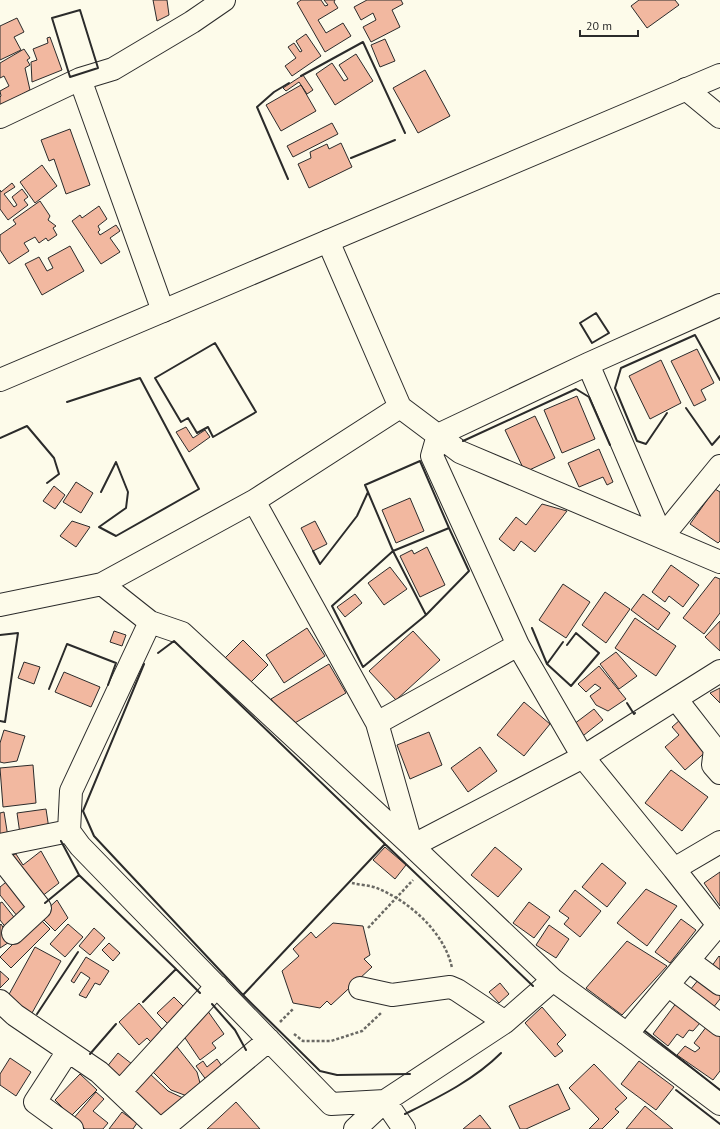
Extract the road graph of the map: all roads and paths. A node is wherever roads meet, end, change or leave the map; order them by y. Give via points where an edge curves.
1 (224, 0) edge
2 (720, 75) edge
3 (80, 79) junction
4 (686, 89) junction
5 (0, 117) edge
6 (720, 117) edge
7 (328, 241) junction
8 (720, 305) edge
9 (163, 311) junction
10 (588, 364) junction
11 (0, 380) edge
12 (400, 406) junction
13 (438, 435) junction
14 (720, 466) edge
15 (254, 501) junction
16 (662, 537) junction
17 (720, 562) edge
18 (102, 584) junction
19 (0, 605) edge
20 (150, 622) junction
21 (518, 645) junction
22 (720, 671) edge
23 (676, 699) junction
24 (377, 723) junction
25 (583, 757) junction
26 (717, 769) edge
27 (69, 831) junction
28 (720, 842) edge
29 (0, 845) edge
30 (412, 846) junction
31 (0, 857) edge
32 (674, 869) junction
33 (413, 880) dead end
34 (352, 883) dead end
35 (397, 898) junction
36 (368, 928) dead end
37 (14, 933) dead end
38 (717, 934) edge
39 (689, 960) junction
40 (553, 980) junction
41 (720, 984) edge
42 (668, 985) junction
43 (217, 986) junction
44 (360, 988) dead end
45 (456, 990) junction
46 (392, 995) junction
47 (0, 1001) edge
48 (294, 1008) dead end
49 (505, 1022) junction
50 (720, 1025) edge
51 (291, 1032) dead end
52 (277, 1034) junction
53 (627, 1034) junction
54 (68, 1051) junction
55 (120, 1092) junction
56 (385, 1101) junction
57 (720, 1104) edge
58 (72, 1129) edge
59 (161, 1129) edge
60 (355, 1129) edge
61 (404, 1129) edge

1 - 3 street via 113,69
2 - 4 street
3 - 5 street
3 - 9 street
4 - 6 street
4 - 7 street
7 - 9 street
7 - 12 street
8 - 10 street
9 - 11 street
10 - 13 street
10 - 16 street
12 - 13 street
12 - 15 street
13 - 16 street via 460,452
13 - 21 street via 432,456
14 - 16 street
15 - 18 street
15 - 24 street
16 - 17 street
18 - 19 street
18 - 20 street
20 - 27 street via 71,791
20 - 30 street via 182,633
21 - 24 street
21 - 25 street
22 - 23 street
23 - 25 street
23 - 26 street via 715,749
24 - 30 street
25 - 30 street
25 - 32 street
27 - 29 street
27 - 43 street via 80,846
28 - 32 street
30 - 40 street
31 - 37 street via 40,908
32 - 38 street via 718,925
33 - 35 path
34 - 35 path via 378,888
35 - 36 path
35 - 45 path via 407,904 435,932 450,961
38 - 39 street
39 - 41 street
39 - 42 street
40 - 49 street
40 - 53 street
42 - 50 street
42 - 53 street
43 - 52 street
43 - 55 street
44 - 46 street
45 - 46 street via 450,987
45 - 49 street
46 - 51 path via 381,1014 362,1031 331,1041 303,1041
47 - 54 street via 15,1015
48 - 52 path via 279,1023
49 - 56 street
52 - 56 street via 331,1104
52 - 59 street
53 - 57 street
54 - 55 street via 99,1072
54 - 58 street via 35,1102
55 - 59 street
56 - 60 street
56 - 61 street

